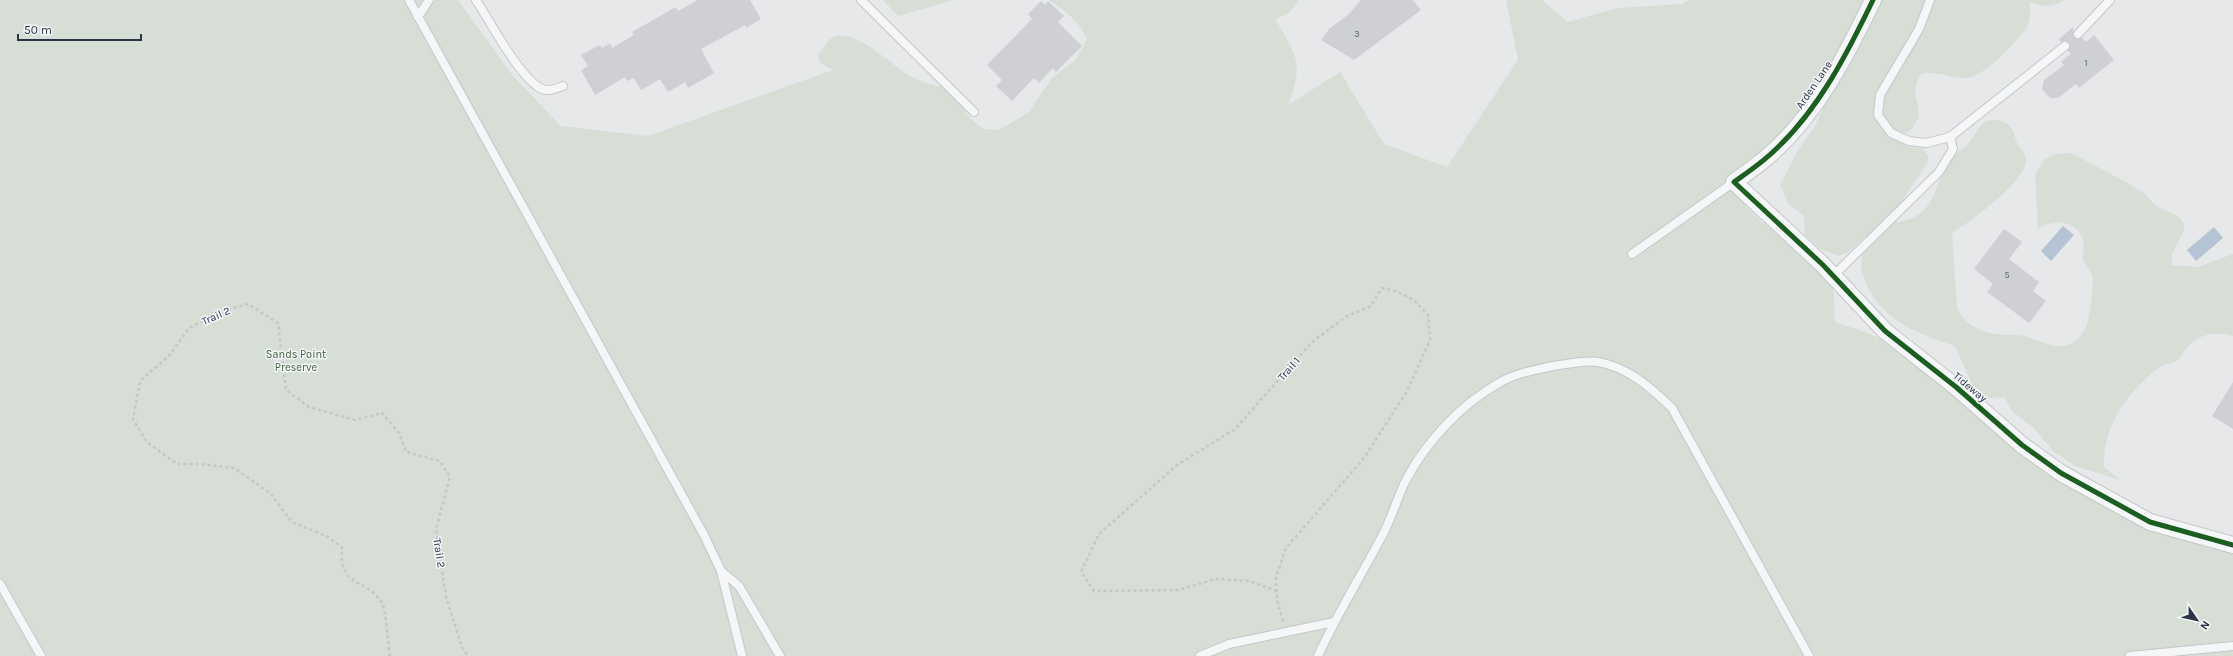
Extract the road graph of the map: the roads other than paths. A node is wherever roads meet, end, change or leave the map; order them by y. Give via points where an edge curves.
1 (409, 0) edge
2 (429, 0) edge
3 (476, 0) edge
4 (861, 0) edge
5 (1873, 0) edge
6 (1930, 0) edge
7 (2110, 0) edge
8 (418, 16) junction
9 (2078, 34) dead end
10 (2064, 46) dead end
11 (563, 86) dead end
12 (974, 112) dead end
13 (1950, 137) junction
14 (1734, 182) junction
15 (1632, 254) dead end
16 (1833, 276) junction
17 (2233, 544) edge
18 (721, 571) junction
19 (0, 584) edge
20 (1334, 622) junction
21 (2233, 646) edge
22 (41, 656) edge
23 (742, 656) edge
24 (780, 656) edge
25 (1200, 656) edge
26 (1318, 656) edge
27 (1809, 656) edge
28 (2130, 656) edge

1 - 8 lane
2 - 8 lane
3 - 11 lane via 509,52 534,82 543,89
4 - 12 lane
5 - 14 street, Arden Lane via 1837,70 1816,103 1775,150
6 - 13 lane via 1919,29 1880,95 1878,115 1891,133 1909,141 1926,143
7 - 9 lane
8 - 18 lane
10 - 13 lane
13 - 16 lane via 1953,150 1939,172
14 - 15 lane
14 - 16 street, Tideway
16 - 17 street, Tideway via 1885,331 1956,387 2022,445 2061,473 2150,522
18 - 23 lane
18 - 24 lane via 739,586
19 - 22 lane
20 - 25 lane via 1229,644
20 - 26 lane
20 - 27 lane via 1383,535 1406,480 1432,441 1463,408 1499,383 1529,371 1598,362 1647,384 1672,408
21 - 28 lane

